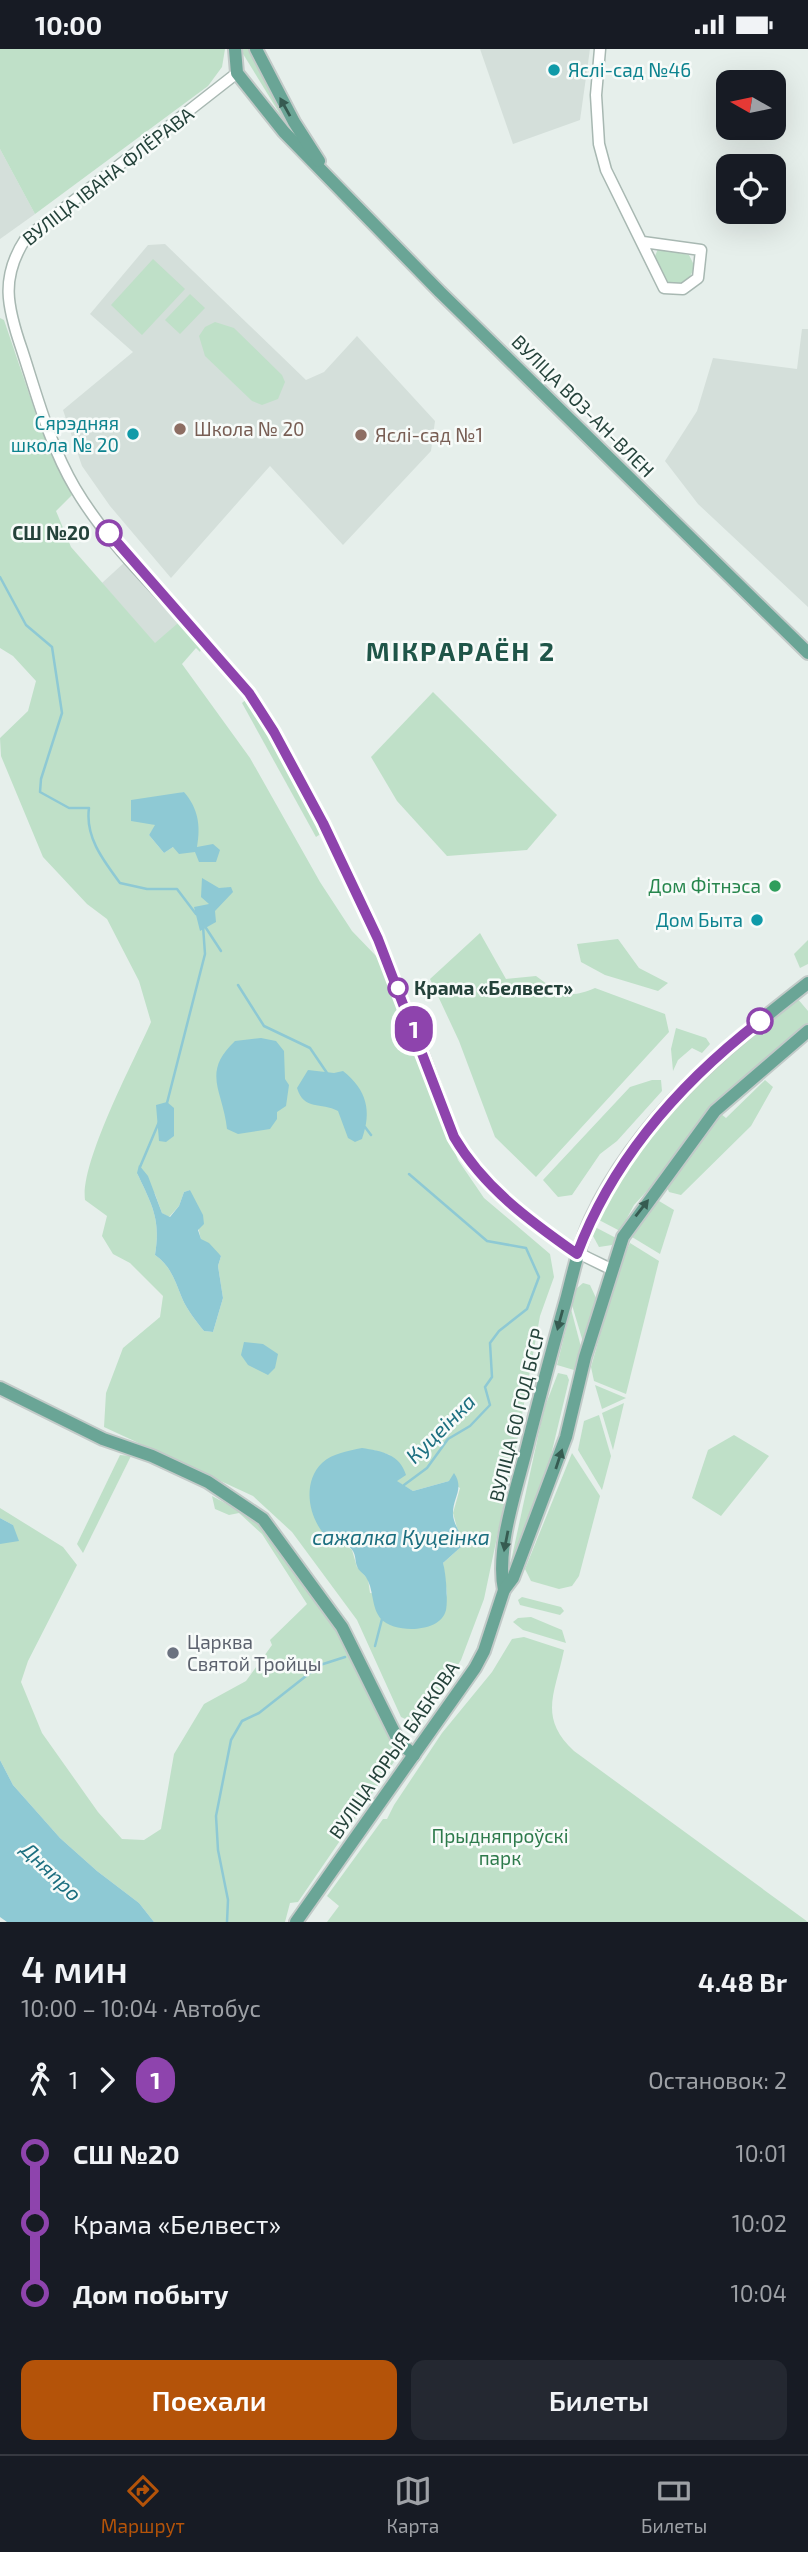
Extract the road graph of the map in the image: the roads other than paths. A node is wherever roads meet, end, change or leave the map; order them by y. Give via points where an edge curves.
1 (235, 49) edge
2 (256, 49) edge
3 (600, 49) edge
4 (237, 73) junction
5 (334, 185) junction
6 (643, 242) junction
7 (808, 653) edge
8 (808, 983) edge
9 (808, 1031) edge
10 (577, 1254) junction
11 (611, 1269) junction
12 (0, 1388) edge
13 (505, 1590) junction
14 (414, 1755) junction
15 (296, 1922) edge

1 - 4 main road
5 -> 2 main road, ВУЛІЦА ВОЗ-АН-ВЛЕН
3 - 6 street via 596,95 599,143 610,183
4 - 5 main road, ВУЛІЦА ВОЗ-АН-ВЛЕН
4 - 10 street, ВУЛІЦА ІВАНА ФЛЁРАВА via 26,238 5,270 5,301 42,412 75,488 133,563 249,693 299,777 378,939 454,1137 472,1168
5 - 7 main road, ВУЛІЦА ВОЗ-АН-ВЛЕН
6 - 6 street via 664,288 683,289 698,278 701,250
8 - 10 main road, ВУЛІЦА 60 ГОД БССР via 723,1049 664,1108 621,1165
11 -> 9 main road via 636,1215 715,1111
10 - 11 street, ВУЛІЦА ІВАНА ФЛЁРАВА
10 -> 13 main road, ВУЛІЦА 60 ГОД БССР via 505,1543 501,1573
13 -> 11 main road via 554,1475
12 - 14 main road via 103,1439 199,1478 263,1519 342,1627 399,1742
13 - 14 main road, ВУЛІЦА ЮРЫЯ БАБКОВА via 475,1668
14 - 15 main road, ВУЛІЦА ЮРЫЯ БАБКОВА

